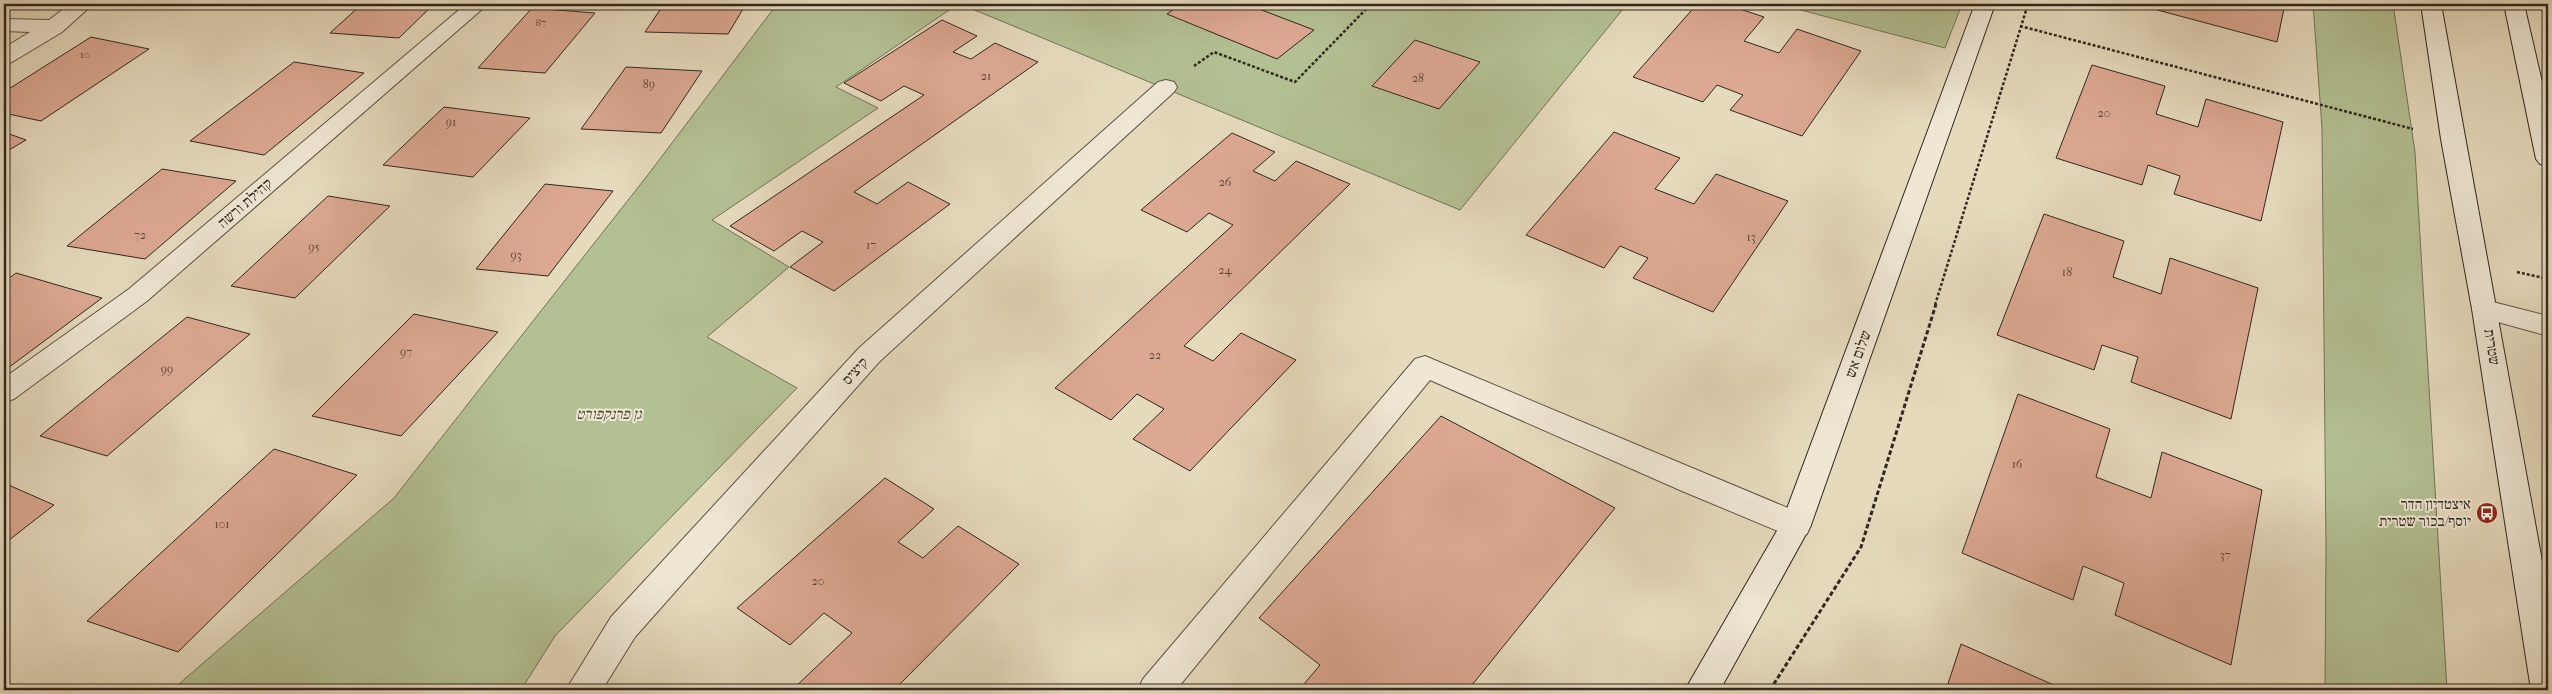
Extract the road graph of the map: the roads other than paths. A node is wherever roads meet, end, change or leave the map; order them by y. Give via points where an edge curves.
1 (84, 4) edge
2 (478, 4) edge
3 (2431, 4) edge
4 (2514, 4) edge
5 (1983, 10) edge
6 (4, 25) edge
7 (54, 27) junction
8 (4, 57) edge
9 (1166, 87) road end
10 (2548, 158) edge
11 (2485, 310) junction
12 (2548, 326) edge
13 (4, 392) edge
14 (1796, 524) junction
15 (583, 690) edge
16 (1154, 690) edge
17 (1702, 690) edge
18 (2548, 690) edge

1 - 7 street
2 - 13 street, קהילת ורשה via 138,295
3 - 11 street, שטרית
4 - 10 street
5 - 14 street, שלום אש
6 - 7 street
7 - 8 street
9 - 15 street, קיציס via 869,355 623,627
11 - 12 street
11 - 18 street, שטרית
14 - 16 street via 1693,483 1425,366
14 - 17 street, שלום אש

